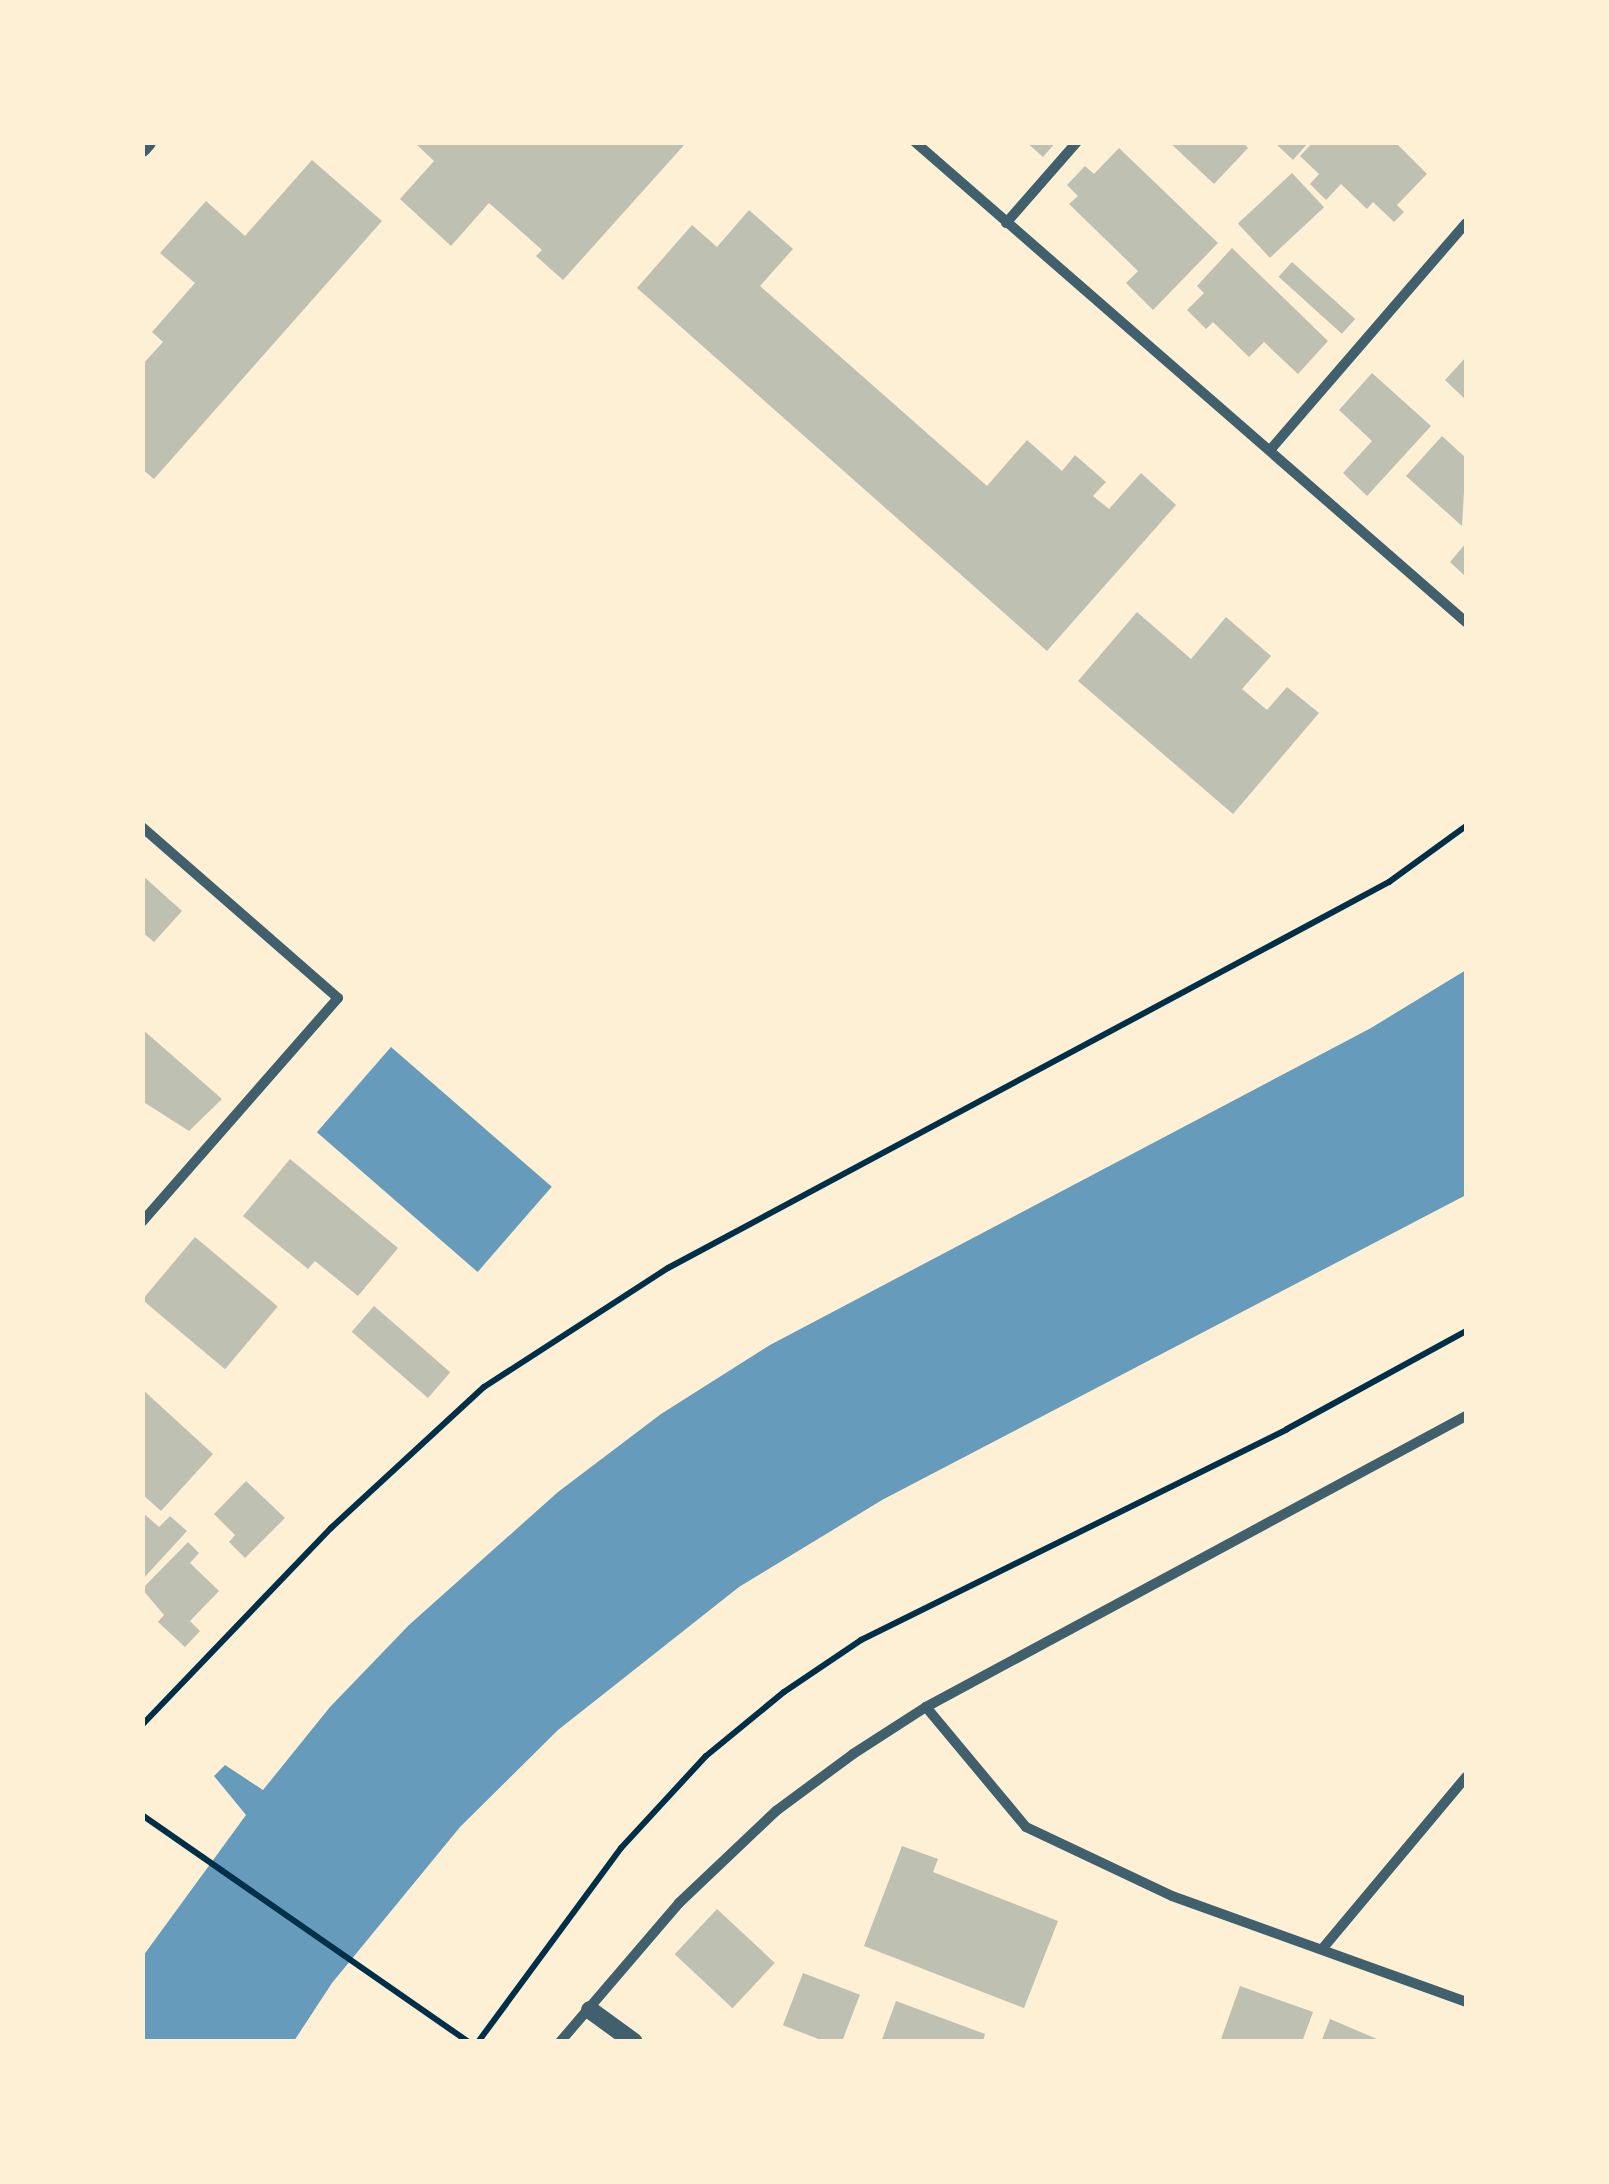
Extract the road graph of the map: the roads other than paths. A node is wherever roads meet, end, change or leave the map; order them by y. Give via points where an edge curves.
1 (915, 142) edge
2 (1077, 142) edge
3 (1006, 223) junction
4 (1466, 223) edge
5 (1271, 448) junction
6 (1466, 622) edge
7 (142, 827) edge
8 (142, 1222) edge
9 (1466, 1416) edge
10 (926, 1707) junction
11 (1466, 1776) edge
12 (1323, 1948) junction
13 (1466, 2002) edge
14 (590, 2010) junction
15 (560, 2042) edge
16 (634, 2042) edge

1 - 3 street
2 - 3 street
3 - 5 street
4 - 5 street
5 - 6 street
7 - 8 street via 338,998
9 - 10 street
10 - 12 street via 1026,1828 1172,1896
10 - 14 street via 776,1812 680,1902
11 - 12 street
12 - 13 street
14 - 15 street
14 - 16 street

